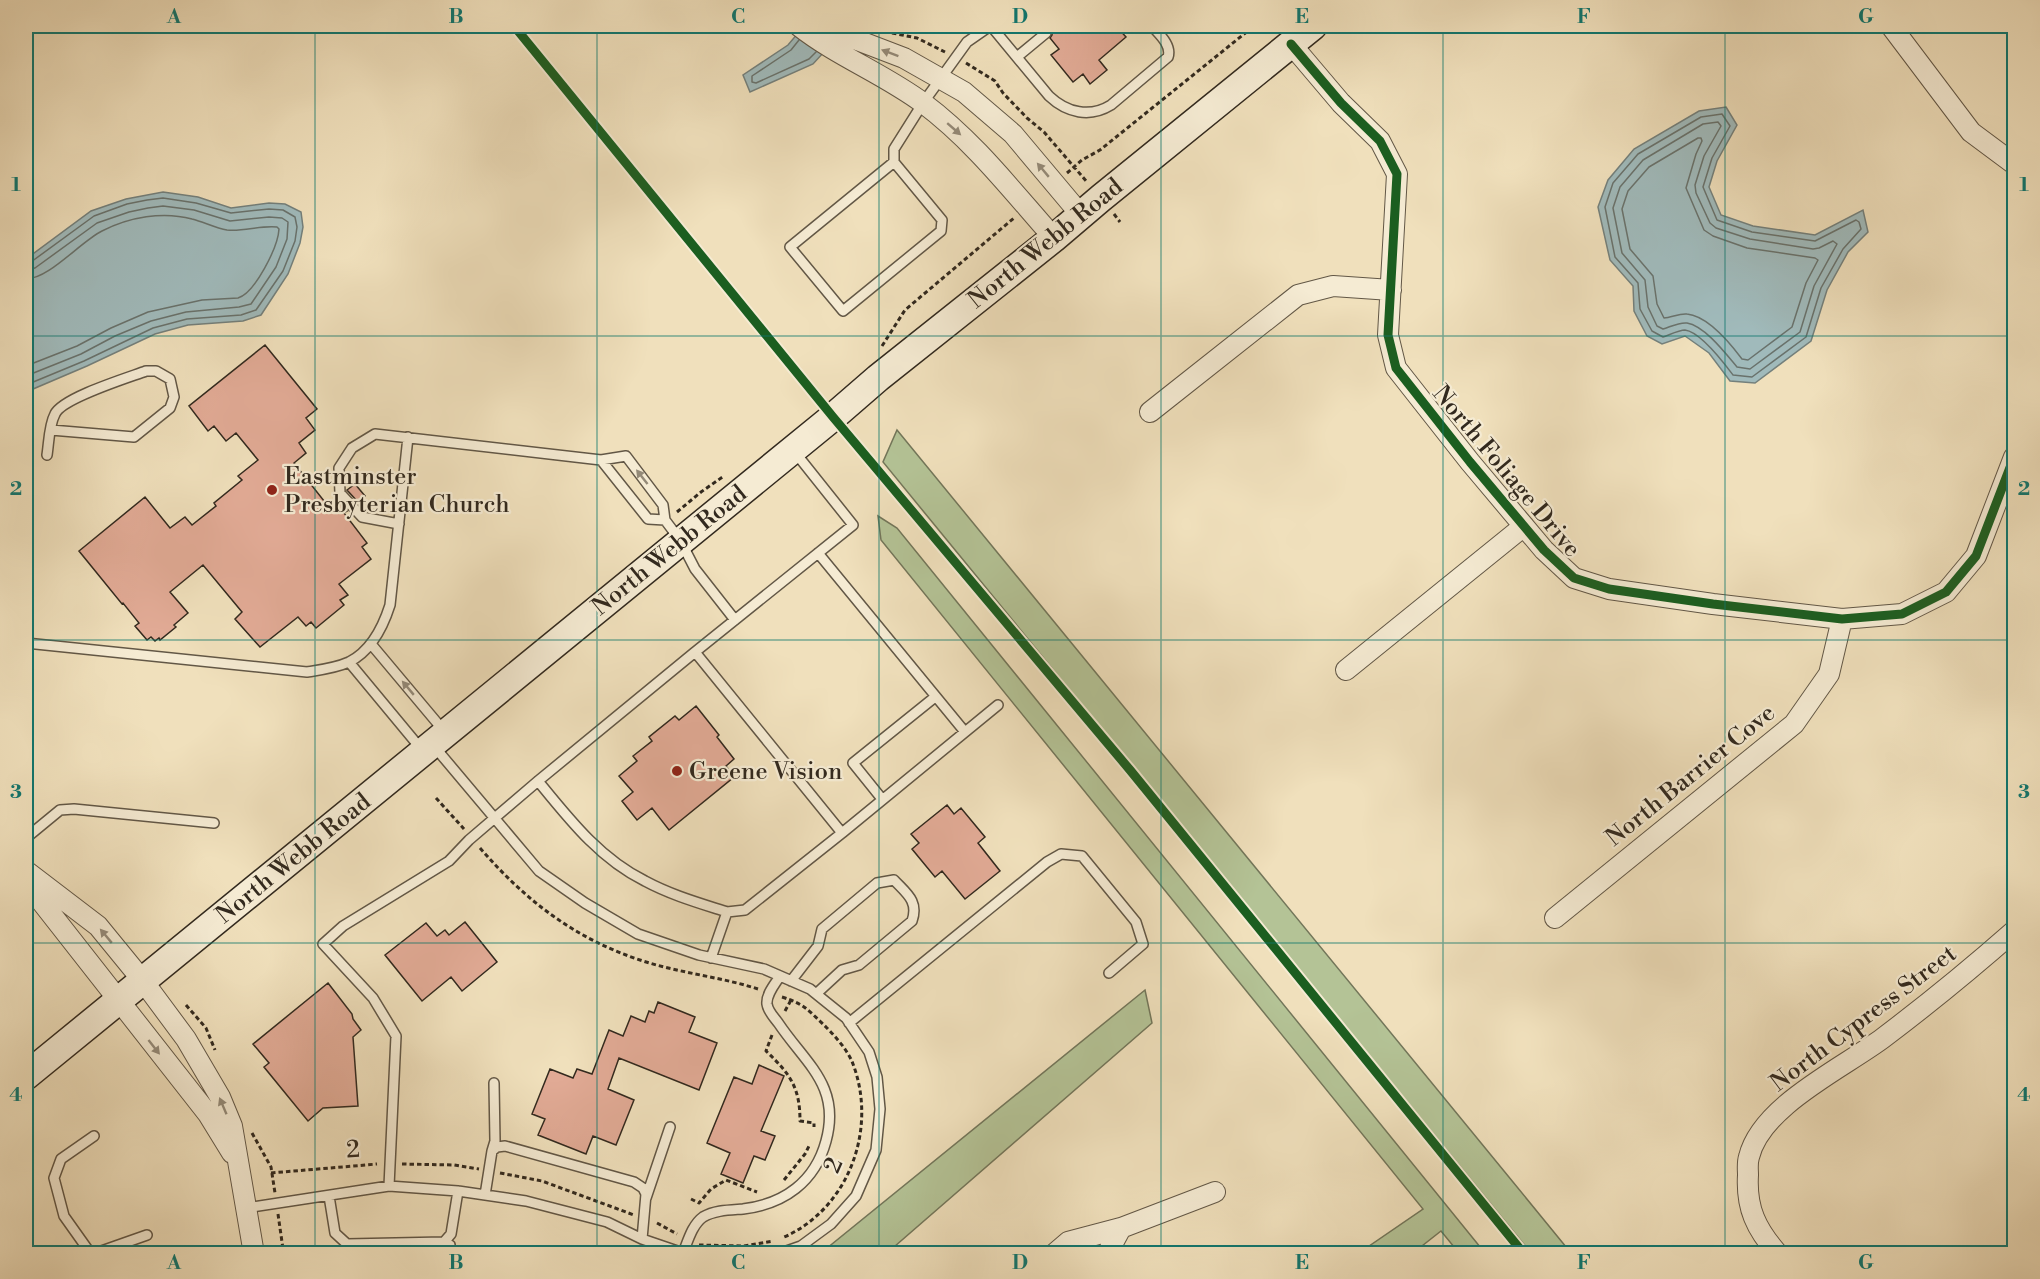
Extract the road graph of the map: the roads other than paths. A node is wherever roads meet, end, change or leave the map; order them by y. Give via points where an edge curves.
1 (799, 26) edge
2 (990, 26) edge
3 (1152, 26) edge
4 (1313, 26) edge
5 (1890, 26) edge
6 (979, 29) edge
7 (1046, 33) dead end
8 (837, 38) edge
9 (1291, 44) junction
10 (1017, 57) junction
11 (940, 78) junction
12 (923, 103) junction
13 (894, 162) junction
14 (2014, 164) edge
15 (1081, 215) junction
16 (1054, 238) junction
17 (1391, 290) junction
18 (1150, 412) dead end
19 (51, 430) junction
20 (408, 437) junction
21 (793, 450) junction
22 (46, 455) dead end
23 (2014, 457) edge
24 (601, 460) junction
25 (399, 524) junction
26 (1524, 526) junction
27 (671, 528) junction
28 (818, 554) junction
29 (1842, 619) junction
30 (735, 620) junction
31 (26, 643) edge
32 (371, 644) junction
33 (695, 652) junction
34 (350, 662) junction
35 (1346, 670) dead end
36 (935, 697) junction
37 (999, 705) dead end
38 (964, 732) junction
39 (433, 742) junction
40 (538, 781) junction
41 (882, 799) junction
42 (495, 818) junction
43 (214, 823) dead end
44 (842, 832) junction
45 (26, 838) edge
46 (26, 871) edge
47 (26, 882) edge
48 (727, 912) junction
49 (1555, 918) dead end
50 (2014, 931) edge
51 (711, 958) junction
52 (1109, 973) dead end
53 (780, 976) junction
54 (143, 981) junction
55 (791, 981) junction
56 (816, 994) junction
57 (118, 1001) junction
58 (849, 1023) junction
59 (26, 1076) edge
60 (494, 1083) dead end
61 (670, 1127) dead end
62 (94, 1136) dead end
63 (492, 1151) junction
64 (238, 1162) junction
65 (389, 1186) junction
66 (458, 1191) junction
67 (1215, 1192) dead end
68 (485, 1195) junction
69 (329, 1196) junction
70 (646, 1198) junction
71 (246, 1208) junction
72 (1120, 1228) junction
73 (147, 1235) dead end
74 (642, 1239) junction
75 (444, 1242) junction
76 (685, 1253) edge
77 (92, 1254) edge
78 (254, 1254) edge
79 (450, 1254) edge
80 (778, 1254) edge
81 (1054, 1254) edge
82 (1107, 1254) edge
83 (1778, 1254) edge

1 - 8 street
2 - 6 lane
2 - 10 lane
3 - 10 lane via 1166,43 1168,57 1101,111 1086,113 1058,105
4 - 9 main road, North Webb Road
5 - 14 street via 1971,132
6 - 11 lane
7 - 10 lane
11 -> 8 street via 904,58
8 - 12 street
9 - 15 main road, North Webb Road
9 - 17 street, North Foliage Drive via 1380,141 1396,174
11 - 12 lane
15 -> 11 street via 1013,134 964,92
12 - 13 lane via 894,149
12 -> 16 street via 961,135
13 - 13 lane via 942,220 941,231 843,311 790,247
15 - 16 main road, North Webb Road
16 - 21 main road, North Webb Road
17 - 18 street via 1333,286 1298,295
17 - 26 street, North Foliage Drive via 1388,335 1396,368
19 - 19 lane via 55,413 66,402 146,371 156,371 170,379 174,397 170,408 134,437
19 - 22 lane
20 - 24 lane
20 - 25 lane
20 - 25 lane via 375,434 352,448 339,468 340,493 362,517
21 - 27 main road, North Webb Road
21 - 28 lane via 854,525
23 - 29 street, North Foliage Drive via 1976,556 1946,592 1902,614
24 - 27 lane via 648,519
27 -> 24 lane via 663,504 626,456
25 - 32 lane via 390,605
26 - 29 street, North Foliage Drive via 1574,578 1600,586
26 - 35 street
27 - 30 lane via 695,569
27 - 39 main road, North Webb Road
28 - 30 lane
28 - 36 lane
29 - 49 street, North Barrier Cove via 1829,674 1794,724
30 - 33 lane
31 - 34 lane via 307,672
32 - 34 lane
39 -> 32 lane
33 - 40 lane
33 - 44 lane
34 - 39 lane
36 - 38 lane
36 - 41 lane via 853,763
37 - 38 lane
38 - 41 lane
39 - 42 lane
39 - 54 main road, North Webb Road
40 - 42 lane
40 - 48 lane via 578,830 604,853 643,880
41 - 44 lane
42 - 51 lane via 539,871 585,903 638,934
42 - 65 lane via 449,861 343,926 323,944 373,998 396,1036
43 - 45 lane via 74,808 60,810
44 - 48 lane via 745,910
54 -> 46 street via 98,926
47 - 57 street
48 - 51 lane
50 - 83 street, North Cypress Street via 1881,1039 1797,1095 1761,1130 1749,1157 1746,1195 1753,1218
51 - 53 lane
52 - 58 lane via 1143,944 1136,922 1082,856 1061,854
53 - 55 lane
53 - 76 lane via 767,1004 823,1084 830,1116 825,1144 818,1162 796,1190 763,1206 724,1210 703,1218 694,1227
54 - 57 main road, North Webb Road
64 -> 54 street via 232,1126 220,1097 186,1039
55 - 56 lane
55 - 56 lane via 818,946 822,929 877,883 894,880 914,902 912,921 859,965 842,970
56 - 58 lane
57 - 59 main road, North Webb Road
57 -> 64 street via 208,1114
58 - 80 lane via 869,1052 877,1077 880,1109 876,1150 856,1196 831,1224 801,1246
60 - 63 lane
61 - 70 lane
62 - 77 lane via 61,1159 54,1178 64,1216
63 - 68 lane
63 - 70 lane via 505,1146 634,1182 643,1188
64 - 71 street
65 - 66 lane
65 - 69 lane
66 - 68 lane
66 - 75 lane via 451,1234
67 - 72 street
68 - 74 lane via 526,1201 607,1222
69 - 71 lane
69 - 75 lane via 335,1233 347,1244
70 - 74 lane
71 - 78 street
72 - 81 street via 1068,1242
72 - 82 street
73 - 77 lane
74 - 76 lane
75 - 79 lane via 450,1245

